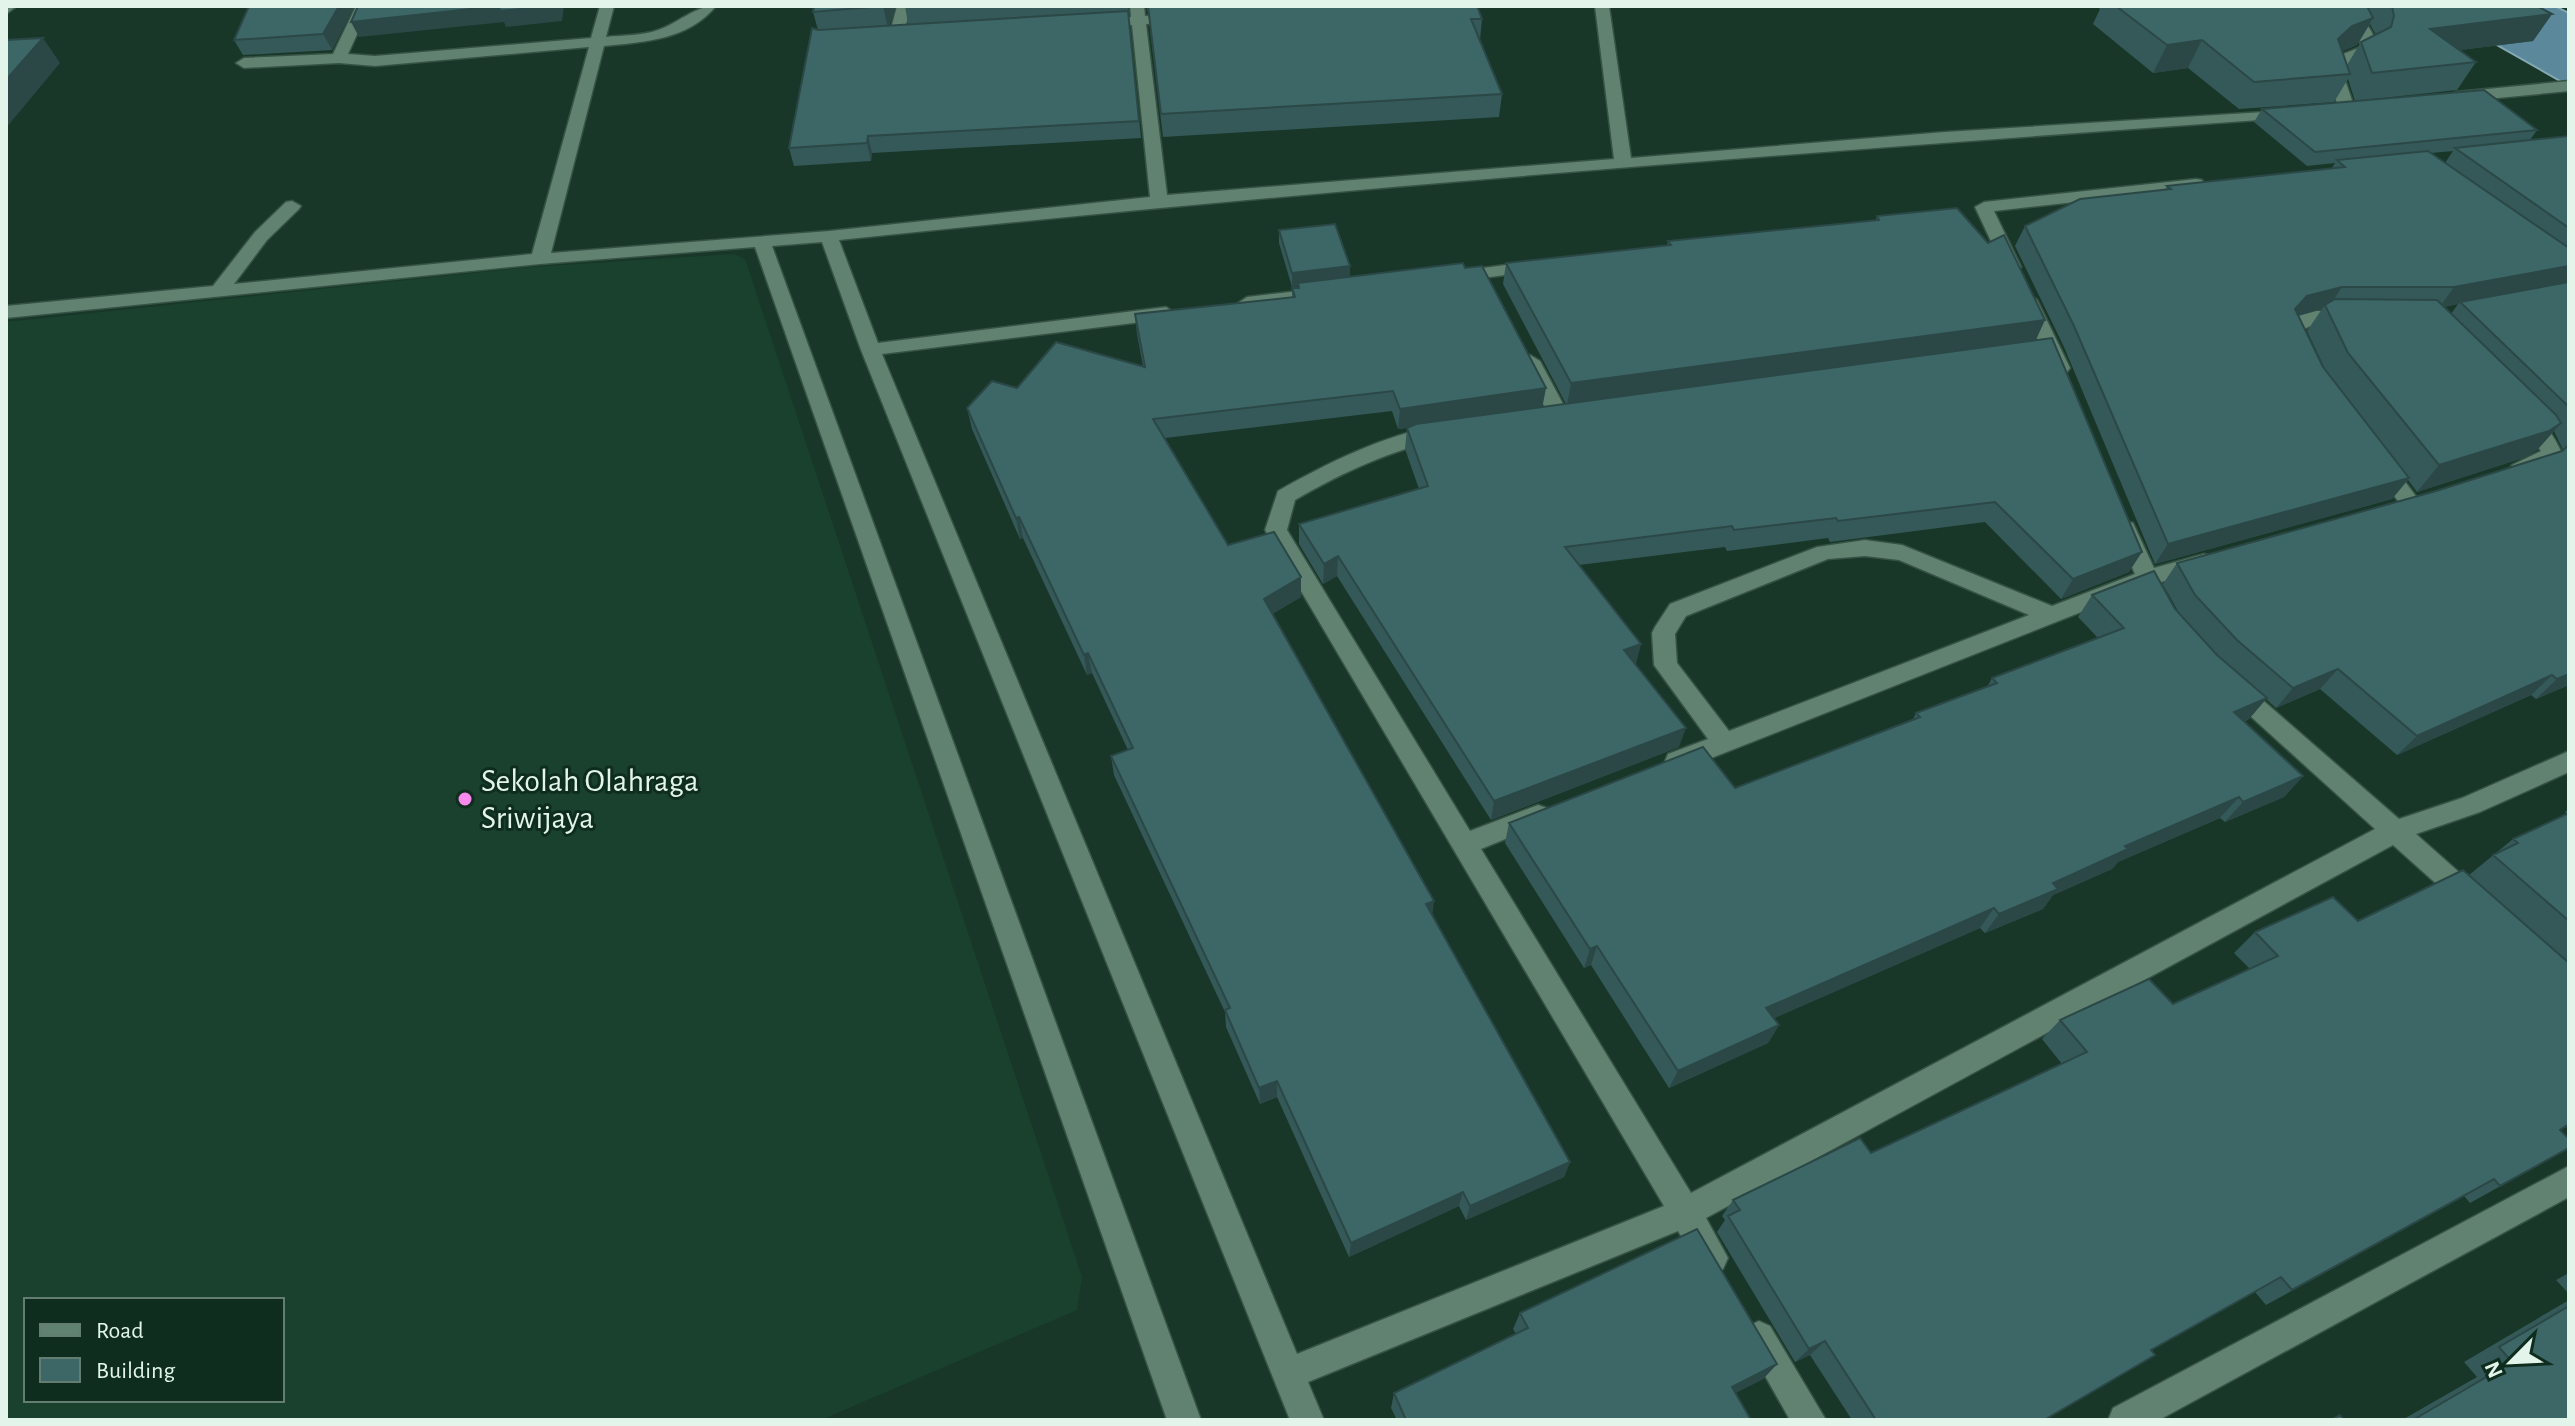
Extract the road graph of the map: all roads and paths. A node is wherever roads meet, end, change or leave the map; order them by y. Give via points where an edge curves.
1 (363, 6) edge
2 (607, 6) edge
3 (709, 6) edge
4 (904, 6) edge
5 (1602, 6) edge
6 (2332, 6) edge
7 (1137, 14) edge
8 (1198, 17) edge
9 (1077, 25) edge
10 (896, 36) edge
11 (598, 41) junction
12 (339, 58) junction
13 (244, 63) dead end
14 (2569, 86) edge
15 (2443, 99) edge
16 (2346, 109) edge
17 (2300, 112) edge
18 (1623, 163) junction
19 (2216, 182) edge
20 (1159, 201) junction
21 (292, 206) dead end
22 (829, 236) junction
23 (761, 240) junction
24 (540, 259) junction
25 (1547, 265) edge
26 (1438, 279) edge
27 (1343, 291) edge
28 (218, 292) junction
29 (1233, 305) edge
30 (1186, 311) edge
31 (6, 312) edge
32 (2362, 317) edge
33 (1519, 338) edge
34 (871, 350) junction
35 (2312, 369) edge
36 (2069, 391) edge
37 (2511, 404) edge
38 (1559, 415) edge
39 (1454, 430) edge
40 (2364, 443) edge
41 (2493, 478) edge
42 (2438, 495) edge
43 (2411, 504) junction
44 (2116, 506) edge
45 (2381, 512) edge
46 (2219, 557) edge
47 (2146, 578) junction
48 (2052, 615) junction
49 (2170, 623) edge
50 (2223, 678) edge
51 (1724, 742) junction
52 (2569, 761) edge
53 (1652, 770) edge
54 (1564, 805) edge
55 (2395, 831) junction
56 (1463, 845) junction
57 (2481, 908) edge
58 (2569, 1181) edge
59 (1685, 1213) junction
60 (1724, 1278) edge
61 (1747, 1317) edge
62 (1288, 1374) junction
63 (1184, 1420) edge
64 (1307, 1420) edge
65 (1809, 1420) edge
66 (2125, 1420) edge

1 - 12 street
2 - 11 street
3 - 11 street via 672,31
4 - 10 street
5 - 18 street
6 - 16 street via 2366,33 2370,43 2333,67
7 - 8 street
7 - 9 street
7 - 20 street
11 - 12 street via 375,61
11 - 24 street
12 - 13 street
14 - 15 street
17 - 18 street
18 - 20 street
19 - 36 street via 1976,208
20 - 22 street
21 - 28 street
22 - 23 street
22 - 34 street
23 - 24 street
23 - 63 street
24 - 28 street
25 - 26 street via 1488,280
27 - 29 street
28 - 31 street
30 - 34 street
32 - 35 street via 2316,317 2293,329
33 - 38 street
34 - 62 street
37 - 41 street via 2543,436 2552,453 2534,465
39 - 56 street via 1409,436 1285,496 1276,530
40 - 43 street
42 - 43 street
43 - 45 street
44 - 47 street
46 - 47 street
47 - 48 street
47 - 49 street
48 - 51 street
48 - 51 street via 1902,553 1865,548 1825,552 1678,610 1663,633 1666,665
50 - 55 street
51 - 53 street
52 - 55 street via 2471,805
54 - 56 street
55 - 57 street
55 - 59 street
56 - 59 street
58 - 66 street
59 - 60 street
59 - 62 street
61 - 65 street
62 - 64 street

